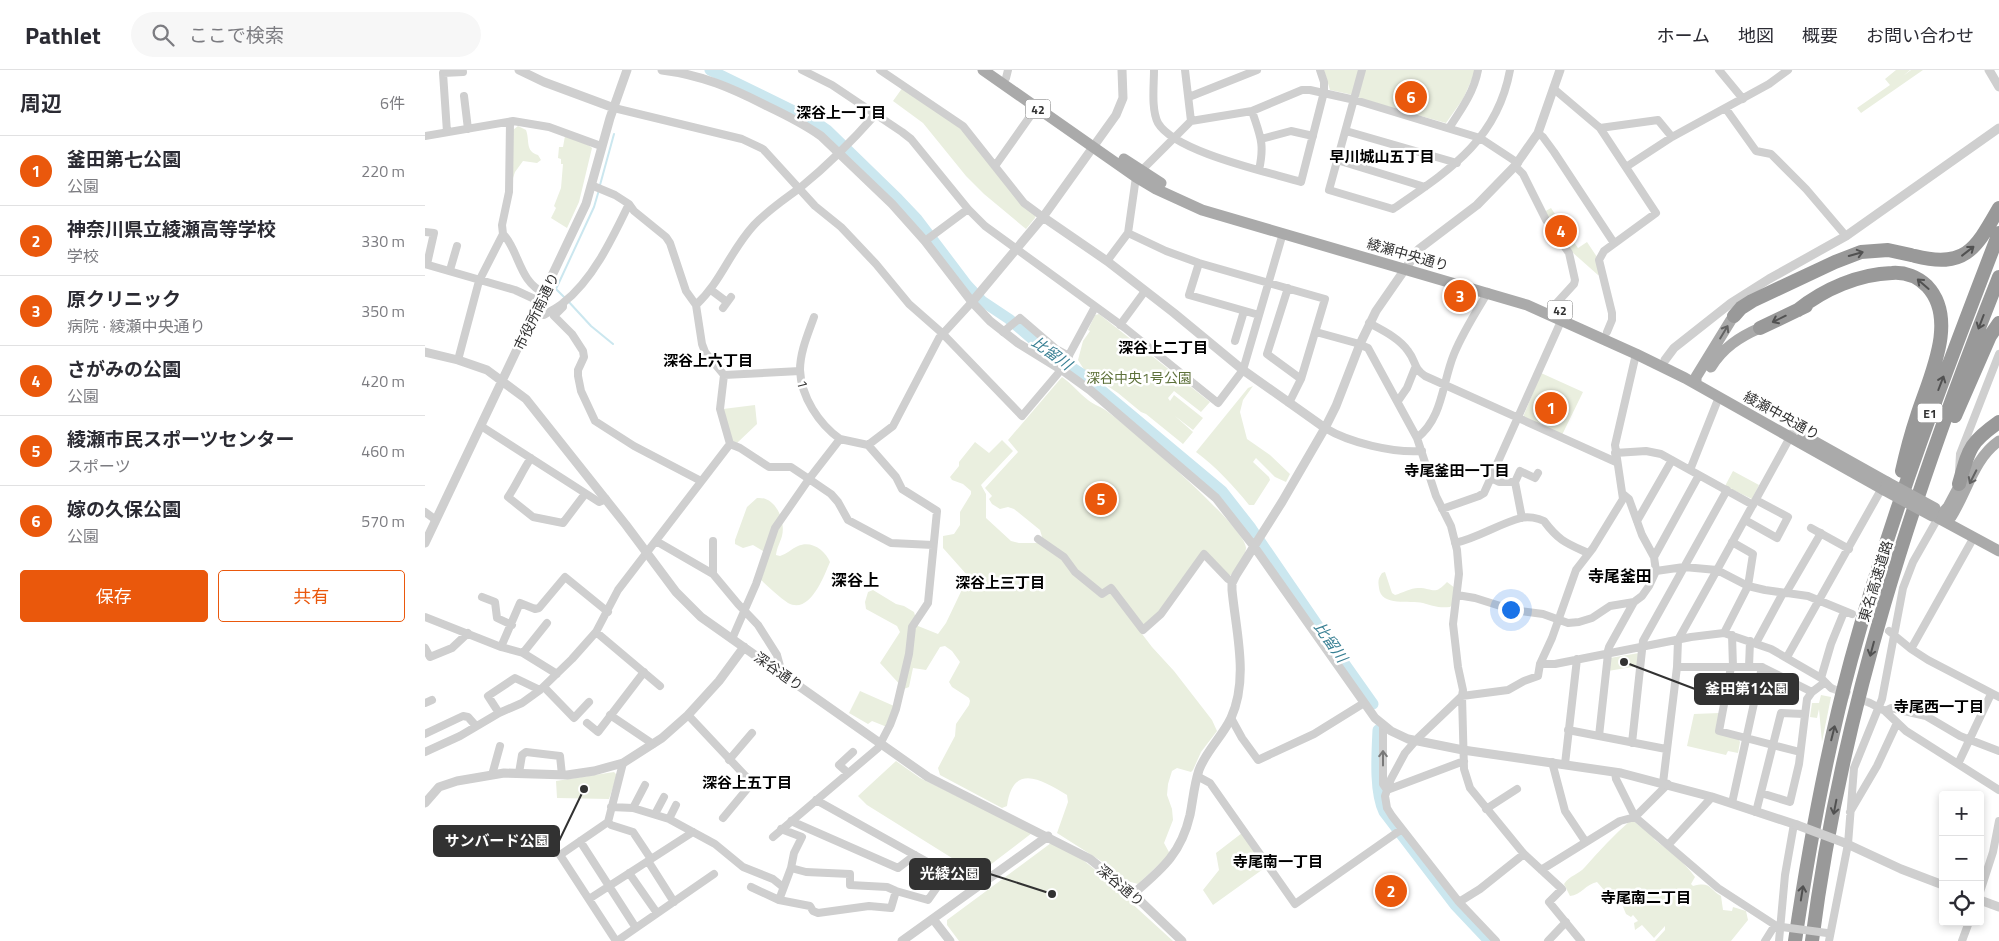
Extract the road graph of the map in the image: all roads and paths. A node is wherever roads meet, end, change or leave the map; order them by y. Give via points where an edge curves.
1 (519, 70) edge
2 (627, 70) edge
3 (662, 70) edge
4 (802, 70) edge
5 (880, 70) edge
6 (983, 70) edge
7 (995, 70) edge
8 (1122, 70) edge
9 (1154, 70) edge
10 (1185, 70) edge
11 (1257, 70) edge
12 (1320, 70) edge
13 (1362, 70) edge
14 (1478, 70) edge
15 (1510, 70) edge
16 (1560, 70) edge
17 (1719, 70) edge
18 (1788, 70) edge
19 (1989, 70) edge
20 (463, 72) dead end
21 (1007, 74) edge
22 (1999, 87) edge
23 (1554, 89) junction
24 (1324, 92) junction
25 (464, 96) dead end
26 (1189, 97) junction
27 (1743, 98) junction
28 (1355, 100) junction
29 (613, 108) junction
30 (1036, 108) junction
31 (1726, 109) junction
32 (1252, 111) junction
33 (875, 115) junction
34 (1191, 121) junction
35 (510, 122) junction
36 (1449, 128) junction
37 (1600, 128) junction
38 (1999, 128) edge
39 (468, 129) junction
40 (1346, 131) junction
41 (447, 132) junction
42 (1538, 133) junction
43 (425, 136) edge
44 (1313, 136) junction
45 (1174, 137) junction
46 (1672, 137) junction
47 (1480, 138) junction
48 (1261, 139) junction
49 (1096, 144) junction
50 (601, 146) junction
51 (844, 149) junction
52 (1337, 160) junction
53 (1457, 163) junction
54 (1517, 164) junction
55 (995, 166) junction
56 (1626, 167) junction
57 (1259, 170) junction
58 (1139, 174) junction
59 (591, 184) junction
60 (1425, 187) junction
61 (799, 188) junction
62 (629, 204) junction
63 (1999, 208) edge
64 (968, 210) junction
65 (1043, 217) junction
66 (425, 232) edge
67 (1128, 233) junction
68 (1292, 233) junction
69 (1999, 233) edge
70 (503, 234) junction
71 (1846, 236) junction
72 (926, 240) junction
73 (1614, 243) junction
74 (457, 246) dead end
75 (1016, 250) junction
76 (1107, 261) junction
77 (1835, 262) junction
78 (1199, 263) junction
79 (426, 264) edge
80 (1407, 266) junction
81 (450, 270) junction
82 (1999, 277) edge
83 (479, 281) junction
84 (1270, 283) junction
85 (1286, 288) junction
86 (711, 290) junction
87 (1145, 291) junction
88 (1488, 292) junction
89 (545, 293) junction
90 (975, 298) junction
91 (541, 302) junction
92 (727, 302) dead end
93 (1757, 303) joint
94 (563, 304) junction
95 (696, 305) junction
96 (1095, 307) junction
97 (1553, 307) junction
98 (1244, 311) junction
99 (535, 313) junction
100 (1259, 316) junction
101 (1733, 316) junction
102 (814, 317) dead end
103 (1562, 319) junction
104 (1369, 323) junction
105 (1999, 323) edge
106 (1120, 325) junction
107 (1759, 328) joint
108 (1003, 332) junction
109 (1316, 332) junction
110 (1607, 332) junction
111 (942, 333) junction
112 (1235, 342) dead end
113 (1360, 344) junction
114 (425, 352) edge
115 (1636, 354) junction
116 (1999, 354) edge
117 (458, 360) junction
118 (1665, 360) junction
119 (1066, 362) junction
120 (1415, 368) junction
121 (1243, 370) junction
122 (800, 371) junction
123 (724, 374) junction
124 (1301, 379) junction
125 (502, 380) junction
126 (1698, 382) junction
127 (1443, 385) junction
128 (1719, 397) junction
129 (1397, 401) junction
130 (1289, 404) junction
131 (1518, 417) junction
132 (1999, 422) edge
133 (481, 426) junction
134 (1325, 428) junction
135 (1999, 428) edge
136 (1793, 433) junction
137 (1417, 438) junction
138 (840, 439) junction
139 (1999, 441) edge
140 (730, 444) junction
141 (868, 445) junction
142 (1971, 448) junction
143 (1422, 451) junction
144 (1615, 453) junction
145 (531, 458) junction
146 (1672, 460) junction
147 (1616, 462) junction
148 (1690, 470) junction
149 (1699, 475) junction
150 (1535, 477) dead end
151 (1491, 478) junction
152 (809, 479) junction
153 (701, 481) junction
154 (1515, 482) junction
155 (1959, 484) junction
156 (1884, 487) junction
157 (1727, 490) junction
158 (585, 494) junction
159 (1623, 494) junction
160 (606, 499) junction
161 (1754, 503) junction
162 (1442, 508) junction
163 (425, 512) edge
164 (1940, 515) junction
165 (1521, 518) junction
166 (436, 520) junction
167 (1745, 520) junction
168 (1637, 521) junction
169 (1811, 528) dead end
170 (1821, 534) junction
171 (1974, 537) junction
172 (1038, 539) dead end
173 (656, 541) junction
174 (713, 541) dead end
175 (1256, 541) junction
176 (1455, 542) junction
177 (1732, 542) junction
178 (1999, 543) edge
179 (425, 544) edge
180 (933, 545) junction
181 (1849, 549) junction
182 (1999, 552) edge
183 (647, 553) junction
184 (1589, 553) junction
185 (1654, 557) junction
186 (1684, 567) junction
187 (1717, 570) junction
188 (1656, 571) junction
189 (713, 574) junction
190 (1233, 581) junction
191 (1748, 586) junction
192 (1785, 593) junction
193 (1457, 595) junction
194 (1870, 595) junction
195 (482, 597) dead end
196 (1819, 601) junction
197 (1885, 601) junction
198 (1634, 602) junction
199 (744, 610) junction
200 (608, 612) junction
201 (427, 618) edge
202 (1559, 620) junction
203 (547, 623) dead end
204 (511, 625) junction
205 (425, 626) edge
206 (596, 632) junction
207 (467, 633) junction
208 (1724, 633) junction
209 (1891, 633) junction
210 (1732, 635) junction
211 (733, 639) junction
212 (1678, 640) junction
213 (1753, 642) junction
214 (1643, 646) junction
215 (501, 647) junction
216 (744, 647) junction
217 (425, 648) edge
218 (1911, 649) junction
219 (523, 653) junction
220 (1607, 654) junction
221 (1787, 658) junction
222 (1577, 659) junction
223 (1540, 664) junction
224 (1677, 667) junction
225 (1732, 667) junction
226 (1749, 667) junction
227 (1762, 667) junction
228 (778, 671) junction
229 (644, 672) junction
230 (557, 674) junction
231 (1826, 683) junction
232 (660, 686) dead end
233 (542, 688) junction
234 (1812, 692) junction
235 (1991, 694) junction
236 (1462, 696) junction
237 (1999, 697) edge
238 (1707, 699) dead end
239 (1725, 699) junction
240 (589, 702) dead end
241 (1364, 703) junction
242 (1870, 703) tunnel mouth
243 (1882, 709) junction
244 (499, 713) junction
245 (1804, 714) junction
246 (610, 715) junction
247 (688, 715) junction
248 (1231, 718) junction
249 (587, 723) dead end
250 (1897, 723) junction
251 (477, 726) junction
252 (1383, 726) junction
253 (1568, 730) junction
254 (752, 733) dead end
255 (425, 734) edge
256 (1599, 736) junction
257 (1745, 737) junction
258 (1969, 740) junction
259 (1414, 741) junction
260 (881, 743) junction
261 (1631, 743) junction
262 (653, 744) junction
263 (1773, 744) junction
264 (500, 746) dead end
265 (1463, 750) junction
266 (1666, 750) junction
267 (1999, 751) edge
268 (425, 752) edge
269 (853, 752) dead end
270 (1800, 752) junction
271 (729, 760) junction
272 (1463, 761) junction
273 (623, 762) junction
274 (1552, 762) junction
275 (1565, 764) junction
276 (1959, 764) junction
277 (1615, 772) junction
278 (519, 773) junction
279 (848, 773) junction
280 (492, 775) junction
281 (562, 776) junction
282 (1197, 776) junction
283 (1665, 784) junction
284 (645, 785) dead end
285 (1517, 789) dead end
286 (1387, 790) junction
287 (1999, 790) edge
288 (1761, 793) junction
289 (664, 797) dead end
290 (1712, 797) junction
291 (816, 800) junction
292 (425, 803) edge
293 (1732, 803) junction
294 (676, 805) dead end
295 (611, 807) junction
296 (633, 808) junction
297 (1486, 809) junction
298 (1756, 812) junction
299 (655, 814) junction
300 (1850, 814) junction
301 (1635, 817) junction
302 (723, 818) dead end
303 (669, 819) junction
304 (1999, 821) edge
305 (609, 822) junction
306 (791, 822) junction
307 (1796, 825) junction
308 (781, 830) junction
309 (1399, 830) junction
310 (693, 832) junction
311 (773, 836) dead end
312 (1048, 836) junction
313 (580, 841) junction
314 (1585, 841) junction
315 (1846, 844) junction
316 (1668, 846) junction
317 (1524, 854) junction
318 (915, 855) junction
319 (649, 860) junction
320 (791, 868) junction
321 (1541, 870) junction
322 (629, 873) junction
323 (714, 874) dead end
324 (1984, 881) edge
325 (1939, 883) edge
326 (609, 886) junction
327 (751, 887) dead end
328 (783, 887) junction
329 (896, 891) junction
330 (1133, 894) junction
331 (589, 899) junction
332 (779, 900) junction
333 (1984, 901) edge
334 (674, 902) junction
335 (1459, 902) junction
336 (1999, 907) edge
337 (657, 913) junction
338 (933, 918) junction
339 (1567, 922) junction
340 (1779, 926) junction
341 (1967, 926) edge
342 (636, 928) junction
343 (1829, 936) edge
344 (616, 941) edge
345 (902, 941) edge
346 (949, 941) edge
347 (1182, 941) edge
348 (1497, 941) edge
349 (1548, 941) edge
350 (1581, 941) edge
351 (1765, 941) edge
352 (1779, 941) edge
353 (1795, 941) edge
354 (1812, 941) edge
355 (1961, 941) edge

1 - 29 street
2 - 29 street, 市役所南通り
3 - 51 street via 725,85 808,126
4 - 33 street via 832,85
5 - 55 street via 963,126
6 - 30 main road, 綾瀬中央通り / 42
7 - 21 main road, 綾瀬中央通り / 42
8 - 49 street via 1124,89 1121,107
9 - 45 street via 1155,114 1165,132
10 - 26 street
11 - 26 street
12 - 24 street
13 - 28 street
14 - 36 street via 1466,103
15 - 47 street via 1497,114
16 - 23 street
17 - 27 street
18 - 27 street
19 - 22 street
20 - 41 street via 443,73
21 - 49 main road, 綾瀬中央通り / 42
23 - 37 street
23 - 42 street
24 - 28 street
24 - 32 street via 1302,90
24 - 44 street
25 - 39 street
26 - 34 street
27 - 31 street
28 - 36 street
28 - 40 street
29 - 50 street, 市役所南通り
29 - 61 street via 752,142 769,154
30 - 49 main road, 綾瀬中央通り / 42
30 - 55 street
31 - 46 street
31 - 71 street via 1756,151 1771,154
32 - 34 street
32 - 48 street
33 - 51 street
33 - 64 street via 911,139
34 - 45 street
35 - 39 street
35 - 50 street via 549,127
35 - 70 street via 509,192
36 - 47 street
37 - 46 street via 1658,120
37 - 56 street
38 - 71 street
39 - 41 street
40 - 52 street
40 - 53 street
41 - 43 street
42 - 54 street
42 - 73 street
44 - 48 street via 1291,131
44 - 57 street via 1301,182
45 - 57 street via 1213,157
45 - 58 street
46 - 56 street
47 - 53 street
47 - 54 street
48 - 57 street via 1263,151
49 - 58 main road, 綾瀬中央通り / 42
49 - 65 street
50 - 59 street, 市役所南通り
51 - 61 street
51 - 72 street
52 - 60 street
52 - 60 street via 1329,190 1393,209
53 - 60 street
54 - 80 street via 1477,205 1419,249
54 - 97 street via 1546,220 1569,253 1574,284
55 - 65 street via 1024,203
56 - 73 street via 1656,213
58 - 67 street
58 - 68 main road, 綾瀬中央通り / 42 via 1156,189 1196,207
59 - 62 street
59 - 89 street, 市役所南通り via 586,204
61 - 86 street via 767,211 753,226 729,257
61 - 111 street via 841,227 909,304
62 - 94 street via 610,244 582,284
62 - 95 street via 666,237 686,290
77 -> 63 highway via 1870,250 1951,260 1965,254 1977,243
64 - 72 street
64 - 75 street
65 - 75 street
65 - 76 street
66 - 79 street via 435,229
67 - 76 street
67 - 78 street
68 - 80 main road, 綾瀬中央通り / 42
68 - 84 street
194 -> 69 highway, 東名高速道路 / E1 via 1929,416
70 - 83 street
70 - 89 street via 523,271 535,287
71 - 118 street via 1731,303 1674,348
72 - 90 street
73 - 110 street via 1603,251 1599,260 1612,313
74 - 81 street
75 - 90 street
75 - 96 street
76 - 87 street
77 - 93 highway via 1811,280
77 - 101 highway via 1746,304
78 - 84 street
78 - 98 street via 1189,295
79 - 81 street
80 - 88 main road, 綾瀬中央通り / 42
80 - 97 main road, 綾瀬中央通り / 42 via 1497,287
80 - 104 street
81 - 83 street
82 -> 197 highway, 東名高速道路 / E1 via 1926,474
83 - 91 street via 515,290
83 - 117 street
84 - 85 street
84 - 100 street
85 - 109 street via 1325,299
85 - 124 street via 1267,354
86 - 92 street
86 - 95 street
87 - 106 street
87 - 121 street
88 - 103 main road, 綾瀬中央通り / 42
88 - 127 street via 1454,354
89 - 91 street, 市役所南通り
90 - 108 street
90 - 111 street
91 - 99 street, 市役所南通り
93 - 101 main road
94 - 99 street via 543,315
94 - 153 street via 554,316 583,351 578,376 595,421 634,446
95 - 123 street via 705,352
96 - 106 street
96 - 119 street
97 - 110 main road, 綾瀬中央通り / 42
98 - 100 street
98 - 112 street
99 - 125 street, 市役所南通り
100 - 121 street
126 -> 101 main road
102 - 122 street, 1 via 805,340
103 - 115 main road, 綾瀬中央通り / 42
103 - 131 street
104 - 113 street
104 - 120 street via 1404,346
105 - 197 highway via 1990,336 1940,451 1904,557
106 - 121 street via 1218,403
107 - 126 main road via 1726,348
194 -> 107 highway via 1911,434 1940,345 1941,318 1937,302 1924,284 1905,273 1881,274 1850,281
108 - 119 street
108 - 119 street via 1020,318
109 - 113 street
109 - 124 street
110 - 118 main road, 綾瀬中央通り / 42
111 - 119 street via 1022,416
111 - 141 street via 893,426
113 - 129 street via 1369,348
113 - 134 street
114 - 117 street, 深谷通り
115 - 126 main road, 綾瀬中央通り / 42
115 - 144 street
116 - 155 street via 1959,458
117 - 125 street, 深谷通り via 487,370
118 - 126 main road, 綾瀬中央通り / 42
119 - 175 street via 1090,390 1210,492
120 - 127 street
120 - 129 street via 1407,388
121 - 130 street
122 - 123 street
122 - 138 street, 1 via 811,407 820,421
123 - 140 street via 720,409
124 - 130 street
125 - 133 street, 市役所南通り
125 - 160 street, 深谷通り via 526,399
126 - 128 main road, 綾瀬中央通り / 42
126 - 136 main road, 綾瀬中央通り / 42
127 - 131 street
127 - 137 street via 1441,400 1430,426
128 - 136 main road, 綾瀬中央通り / 42
128 - 148 street
129 - 137 street
130 - 134 street
131 - 147 street
131 - 151 street
132 - 142 highway via 1980,435
133 - 145 street
133 - 166 street, 市役所南通り
134 - 143 street via 1339,436 1384,448
134 - 175 street
135 - 142 highway
136 - 156 main road, 綾瀬中央通り / 42
136 - 161 street
137 - 143 street
138 - 141 street
138 - 152 street
139 -> 164 main road
140 - 152 street via 769,468 791,467
140 - 153 street
141 - 180 street via 903,489 937,511
142 - 155 highway
143 - 162 street
144 - 146 street via 1653,452
144 - 147 street
145 - 158 street
145 - 158 street via 508,497 533,517 563,524
146 - 148 street
146 - 168 street
147 - 159 street
148 - 149 street
149 - 157 street
149 - 185 street
150 - 154 street via 1520,471
151 - 154 street via 1499,482
151 - 162 street via 1484,493
152 - 180 street via 831,494 848,520 891,543
152 - 199 street via 775,528
153 - 173 street
154 - 165 street
155 - 164 main road via 1955,496
156 - 164 main road, 42, bridge
156 - 181 street
157 - 161 street
157 - 186 street
158 - 160 street via 600,503
159 - 168 street via 1629,499
159 - 184 street
160 - 183 street, 深谷通り
161 - 167 street
161 - 167 street via 1788,517 1777,538
162 - 176 street
163 - 166 street
164 - 171 main road, 42
164 - 178 main road, 42
164 - 209 street via 1908,575
165 - 176 street
165 - 184 street via 1541,520 1561,541
166 - 179 street, 市役所南通り
167 - 177 street
168 - 185 street
169 - 170 street
170 - 181 street
170 - 192 street
171 - 182 main road, 42
171 - 218 street
172 - 190 street via 1064,557 1075,572 1101,594 1111,588 1143,630 1161,614 1204,554
173 - 183 street
173 - 189 street
174 - 189 street
175 - 190 street
175 - 241 street
176 - 193 street via 1459,574
177 - 187 street
177 - 191 street via 1753,554
180 - 260 street via 929,603 912,627 896,708
181 - 196 street
183 - 200 street via 618,590
183 - 211 street, 深谷通り via 691,607
184 - 202 street via 1576,570
185 - 188 street
186 - 187 street
186 - 188 street
186 - 214 street
187 - 191 street
187 - 212 street
188 - 198 street via 1646,592
189 - 199 street
190 - 248 street via 1240,682
191 - 192 street
191 - 208 street
192 - 196 street
192 - 213 street
193 - 202 street
193 - 236 street via 1453,624
353 -> 194 highway, 東名高速道路 / E1 via 1828,752
195 - 204 street via 495,602 497,618
196 - 221 street
196 - 231 street via 1848,613 1831,644
197 -> 354 highway, 東名高速道路 / E1 via 1844,762
198 - 202 street via 1610,606 1579,622
198 - 220 street
199 - 211 street
199 - 228 street via 777,655 781,666
200 - 204 street via 565,577 539,608 520,603
200 - 206 street
201 - 205 street
201 - 207 street
202 - 223 street
203 - 219 street
204 - 215 street
206 - 229 street
206 - 230 street
207 - 215 street
207 - 217 street via 452,648 430,657
208 - 210 street
208 - 212 street
209 - 218 street
209 - 243 street
210 - 213 street
210 - 225 street
211 - 216 street, 深谷通り
212 - 214 street
212 - 224 street
213 - 221 street
213 - 226 street
214 - 220 street
214 - 261 street
215 - 219 street
216 - 228 street, 深谷通り
216 - 247 street
218 - 235 street
219 - 230 street
220 - 222 street
220 - 256 street
221 - 231 street
222 - 223 street
222 - 253 street
223 - 236 street via 1537,677 1524,680 1509,690
224 - 225 street
224 - 266 street
225 - 226 street
225 - 239 street
226 - 227 street
227 - 234 street
227 - 257 street
228 - 260 street, 深谷通り
229 - 232 street
229 - 246 street
230 - 233 street
231 - 234 street
233 - 240 street via 574,718
233 - 244 street via 522,703
233 - 244 street via 515,678 488,696
234 - 245 street
235 - 237 street
235 - 258 street
236 - 259 street
236 - 265 street
238 - 239 street
239 - 257 street via 1719,732
241 - 248 street via 1313,734 1258,760
241 - 252 street
242 - 243 street
243 - 250 street
243 - 258 street via 1926,716
243 - 300 street via 1854,768
244 - 251 street
245 - 263 street via 1781,713
245 - 270 street
246 - 249 street via 598,732
246 - 262 street
247 - 262 street
247 - 271 street
248 - 282 street
250 - 276 street
250 - 300 street
251 - 255 street via 463,716
251 - 268 street
252 - 259 street via 1402,738
286 -> 252 street via 1383,784
253 - 256 street
253 - 275 street
254 - 271 street
256 - 261 street
257 - 263 street
257 - 293 street
258 - 267 street
258 - 276 street
259 - 265 street
259 - 286 street
260 - 279 street
260 - 312 street, 深谷通り via 935,780
261 - 266 street
262 - 273 street
263 - 270 street
263 - 288 street
264 - 280 street
265 - 272 street
265 - 274 street
266 - 283 street
269 - 279 street via 839,765
270 - 288 street via 1790,802
271 - 302 street via 752,783
272 - 286 street
272 - 297 street via 1467,781
273 - 281 street via 595,771
273 - 295 street
274 - 275 street
274 - 314 street via 1565,811
275 - 277 street
276 - 287 street
277 - 283 street
277 - 301 street
278 - 280 street
278 - 281 street
278 - 281 street via 522,755 526,752 560,756
279 - 291 street
280 - 292 street via 444,785
282 - 309 street via 1210,783 1295,904
282 - 330 street via 1185,833 1177,850 1163,868
283 - 290 street
283 - 301 street
284 - 296 street
285 - 297 street
286 - 309 street via 1387,808
288 - 298 street
289 - 299 street
290 - 293 street
290 - 316 street
291 - 306 street
291 - 318 street
293 - 298 street
294 - 303 street
295 - 296 street
295 - 305 street
296 - 299 street
297 - 317 street
298 - 307 street
299 - 303 street
300 - 315 street
301 - 314 street via 1620,821
301 - 316 street
303 - 310 street
304 - 324 street
305 - 313 street
305 - 319 street via 633,832
306 - 308 street
306 - 318 street via 898,868
307 - 315 street, bridge
307 - 340 street via 1785,875
308 - 311 street
308 - 320 street via 802,837 793,852
309 - 335 street
310 - 319 street
310 - 328 street via 715,844 743,867 773,879
312 - 330 street, 深谷通り via 1090,859
312 - 338 street
313 - 326 street
313 - 331 street via 560,855
314 - 321 street
315 - 325 street
315 - 343 street
316 - 340 street via 1718,888
317 - 321 street
317 - 335 street
318 - 329 street via 947,873 928,900
319 - 322 street
319 - 334 street
320 - 328 street
320 - 329 street via 850,874 850,885 887,887
321 - 339 street via 1562,889 1549,902
322 - 326 street
322 - 337 street
323 - 334 street
326 - 331 street
326 - 342 street
327 - 332 street
328 - 332 street
329 - 332 street via 891,908 869,906 818,913 810,906
330 - 347 street, 深谷通り
331 - 344 street
333 - 336 street
334 - 337 street
335 - 348 street
337 - 342 street
338 - 345 street
338 - 346 street
339 - 349 street
339 - 350 street
340 - 343 street, bridge
340 - 351 street
340 - 352 street
341 - 355 street
342 - 344 street

